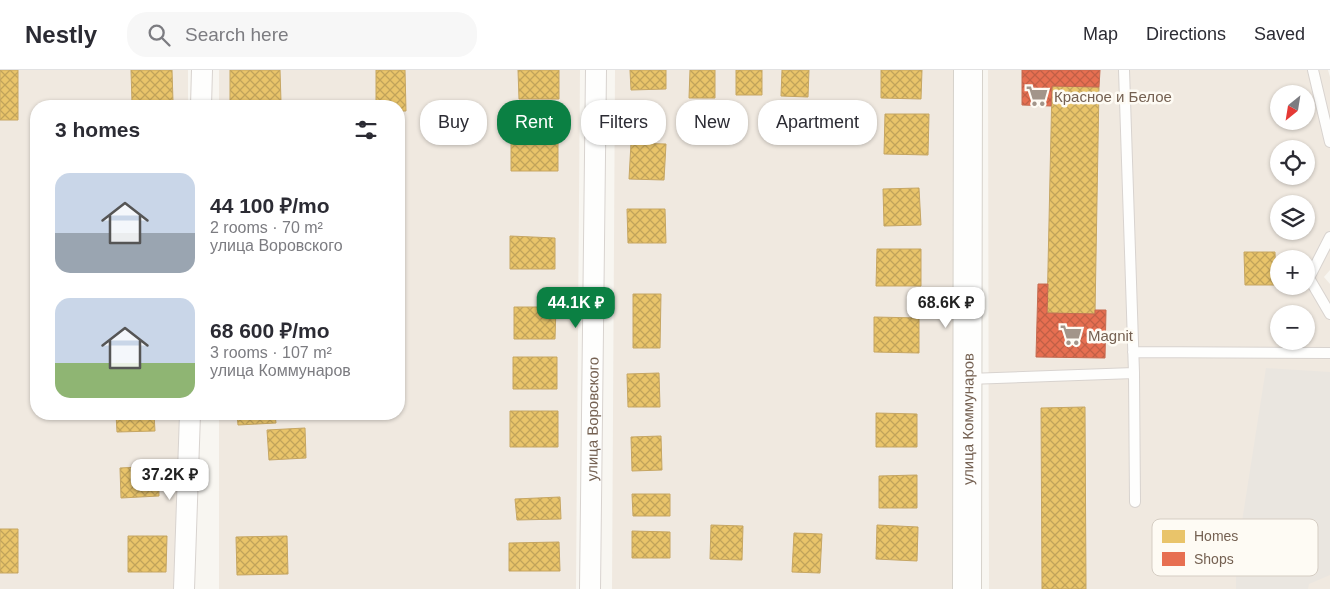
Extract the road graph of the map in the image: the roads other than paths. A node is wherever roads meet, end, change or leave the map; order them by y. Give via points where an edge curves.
1 (202, 70) edge
2 (596, 70) edge
3 (968, 70) edge
4 (1124, 70) edge
5 (1313, 70) edge
6 (201, 100) edge
7 (1330, 142) edge
8 (1330, 238) edge
9 (1330, 314) edge
10 (1133, 352) junction
11 (1330, 353) edge
12 (1134, 373) junction
13 (968, 379) junction
14 (190, 420) edge
15 (1134, 502) dead end
16 (184, 589) edge
17 (590, 589) edge
18 (967, 589) edge

1 - 6 street
2 - 17 street, улица Воровского
3 - 13 street, улица Коммунаров
4 - 10 lane
5 - 7 lane
8 - 9 lane via 1308,278
10 - 11 lane
10 - 12 lane
12 - 13 lane
12 - 15 lane
13 - 18 street, улица Коммунаров
14 - 16 street

